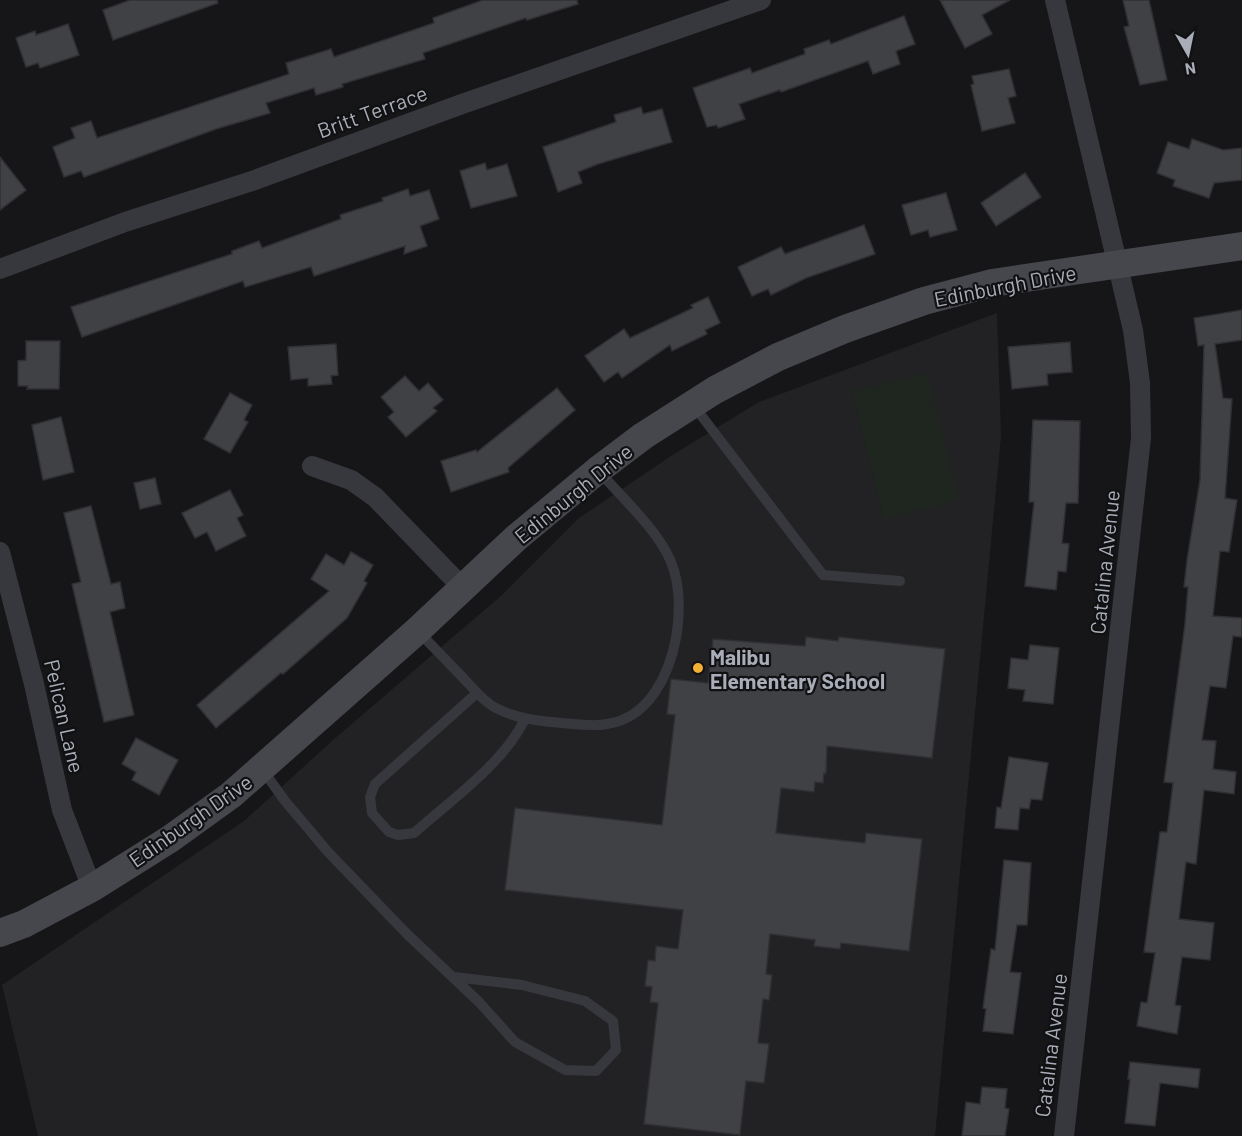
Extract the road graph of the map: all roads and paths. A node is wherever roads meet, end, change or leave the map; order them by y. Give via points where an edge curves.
1 (761, 0) edge
2 (1055, 0) edge
3 (1242, 246) edge
4 (1117, 263) junction
5 (0, 269) edge
6 (692, 403) junction
7 (312, 466) dead end
8 (598, 470) junction
9 (0, 552) edge
10 (900, 581) dead end
11 (463, 588) junction
12 (418, 630) junction
13 (477, 693) junction
14 (525, 719) junction
15 (262, 768) junction
16 (92, 888) junction
17 (0, 933) edge
18 (453, 977) junction
19 (1064, 1136) edge

1 - 5 street, Britt Terrace
2 - 4 street, Catalina Avenue
3 - 4 street, Edinburgh Drive
4 - 6 street, Edinburgh Drive via 992,283 924,301 778,357
4 - 19 street, Catalina Avenue via 1133,330 1140,383 1141,438
6 - 8 street, Edinburgh Drive
6 - 10 lane via 823,575
7 - 11 street via 351,480 375,497
8 - 11 street, Edinburgh Drive
8 - 14 lane via 661,542 672,564 679,618 672,660 663,682 646,704 627,718 589,725
9 - 16 street, Pelican Lane via 62,810
11 - 12 street, Edinburgh Drive
12 - 13 lane
12 - 15 street, Edinburgh Drive
13 - 14 lane via 495,708
13 - 14 lane via 375,784 370,797 372,813 389,832 414,833 494,762 516,738
15 - 16 street, Edinburgh Drive via 170,839
15 - 18 lane via 328,852
16 - 17 street, Edinburgh Drive
18 - 18 lane via 515,1042 565,1070 596,1071 616,1050 613,1021 585,1001 522,985

